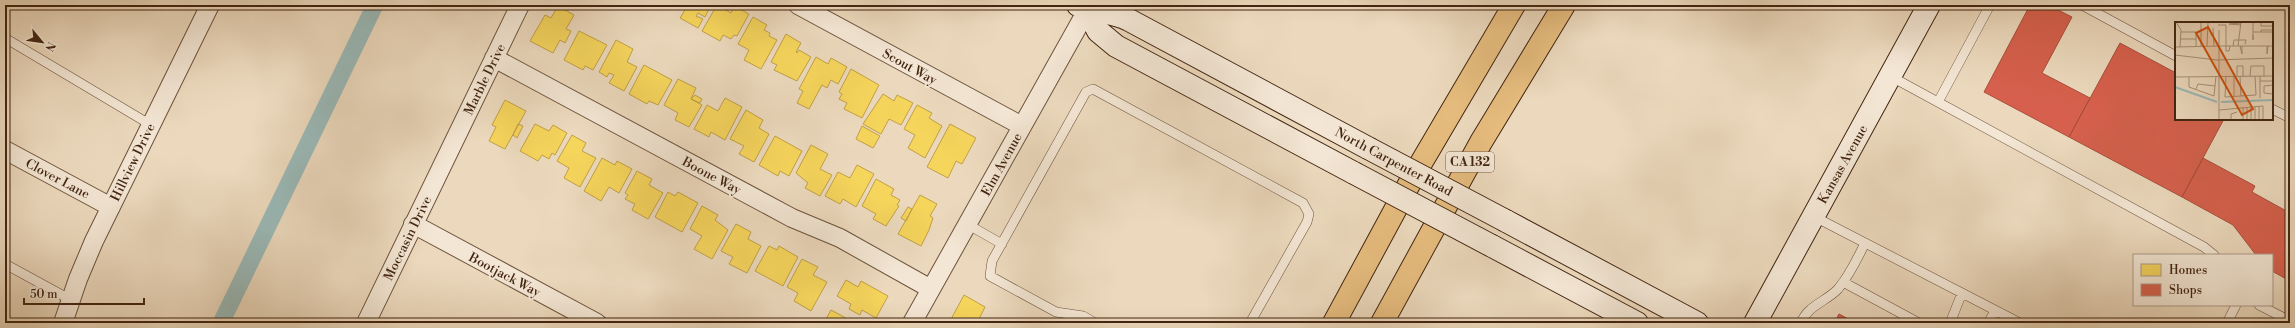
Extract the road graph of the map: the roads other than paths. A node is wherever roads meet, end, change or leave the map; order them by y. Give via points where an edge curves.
1 (210, 5) edge
2 (520, 5) edge
3 (798, 5) edge
4 (1514, 5) edge
5 (1564, 5) edge
6 (1929, 5) edge
7 (1990, 5) edge
8 (2082, 5) edge
9 (1085, 7) edge
10 (5, 38) edge
11 (2175, 55) edge
12 (494, 58) junction
13 (1890, 76) junction
14 (1938, 102) junction
15 (2273, 109) edge
16 (2290, 118) edge
17 (151, 125) junction
18 (1022, 126) junction
19 (5, 150) edge
20 (448, 153) joint
21 (110, 207) junction
22 (1813, 216) junction
23 (413, 224) junction
24 (967, 224) junction
25 (1865, 243) junction
26 (1002, 244) junction
27 (2213, 254) edge
28 (5, 264) edge
29 (1843, 282) junction
30 (931, 289) junction
31 (1962, 293) junction
32 (71, 300) junction
33 (2236, 306) edge
34 (2262, 306) edge
35 (1995, 310) junction
36 (2290, 321) edge
37 (63, 323) edge
38 (366, 323) edge
39 (597, 323) edge
40 (912, 323) edge
41 (1095, 323) edge
42 (1250, 323) edge
43 (1334, 323) edge
44 (1382, 323) edge
45 (1637, 323) edge
46 (1697, 323) edge
47 (1755, 323) edge
48 (1801, 323) edge
49 (1920, 323) edge
50 (1950, 323) edge
51 (1988, 323) edge
52 (2020, 323) edge
53 (2227, 323) edge

1 - 17 street, Hillview Drive
2 - 12 street, Marble Drive
3 - 18 street, Scout Way
4 - 43 highway, CA 132 via 1422,162
5 - 44 highway, CA 132 via 1473,155
6 - 13 main road, Kansas Avenue
7 - 14 lane
8 - 11 lane
9 - 18 street, Elm Avenue
9 - 45 main road, bridge via 1098,31 1116,46
9 - 46 main road, North Carpenter Road, bridge via 1109,12 1129,20
10 - 17 lane
12 - 20 street, Marble Drive
12 - 30 street, Boone Way via 792,218 840,238
13 - 14 lane
13 - 22 main road, Kansas Avenue
14 - 27 lane
15 - 16 lane
17 - 21 street, Hillview Drive
18 - 24 street, Elm Avenue
19 - 21 street, Clover Lane
20 - 23 street, Moccasin Drive
21 - 32 street, Hillview Drive via 78,278
22 - 25 lane
22 - 47 main road, Kansas Avenue
23 - 38 street, Moccasin Drive
23 - 39 street, Bootjack Way
24 - 26 lane
24 - 30 street, Elm Avenue
25 - 29 lane via 1852,271
25 - 31 lane
26 - 41 lane via 992,260 990,276 1056,312 1083,316
26 - 42 lane via 1086,92 1093,89 1303,203 1309,214 1307,222
28 - 32 lane
29 - 48 lane via 1837,290 1816,304
29 - 49 lane
30 - 40 street, Elm Avenue
31 - 35 lane
31 - 50 lane
32 - 37 street, Hillview Drive
33 - 53 lane
34 - 36 lane
35 - 51 lane
35 - 52 lane

